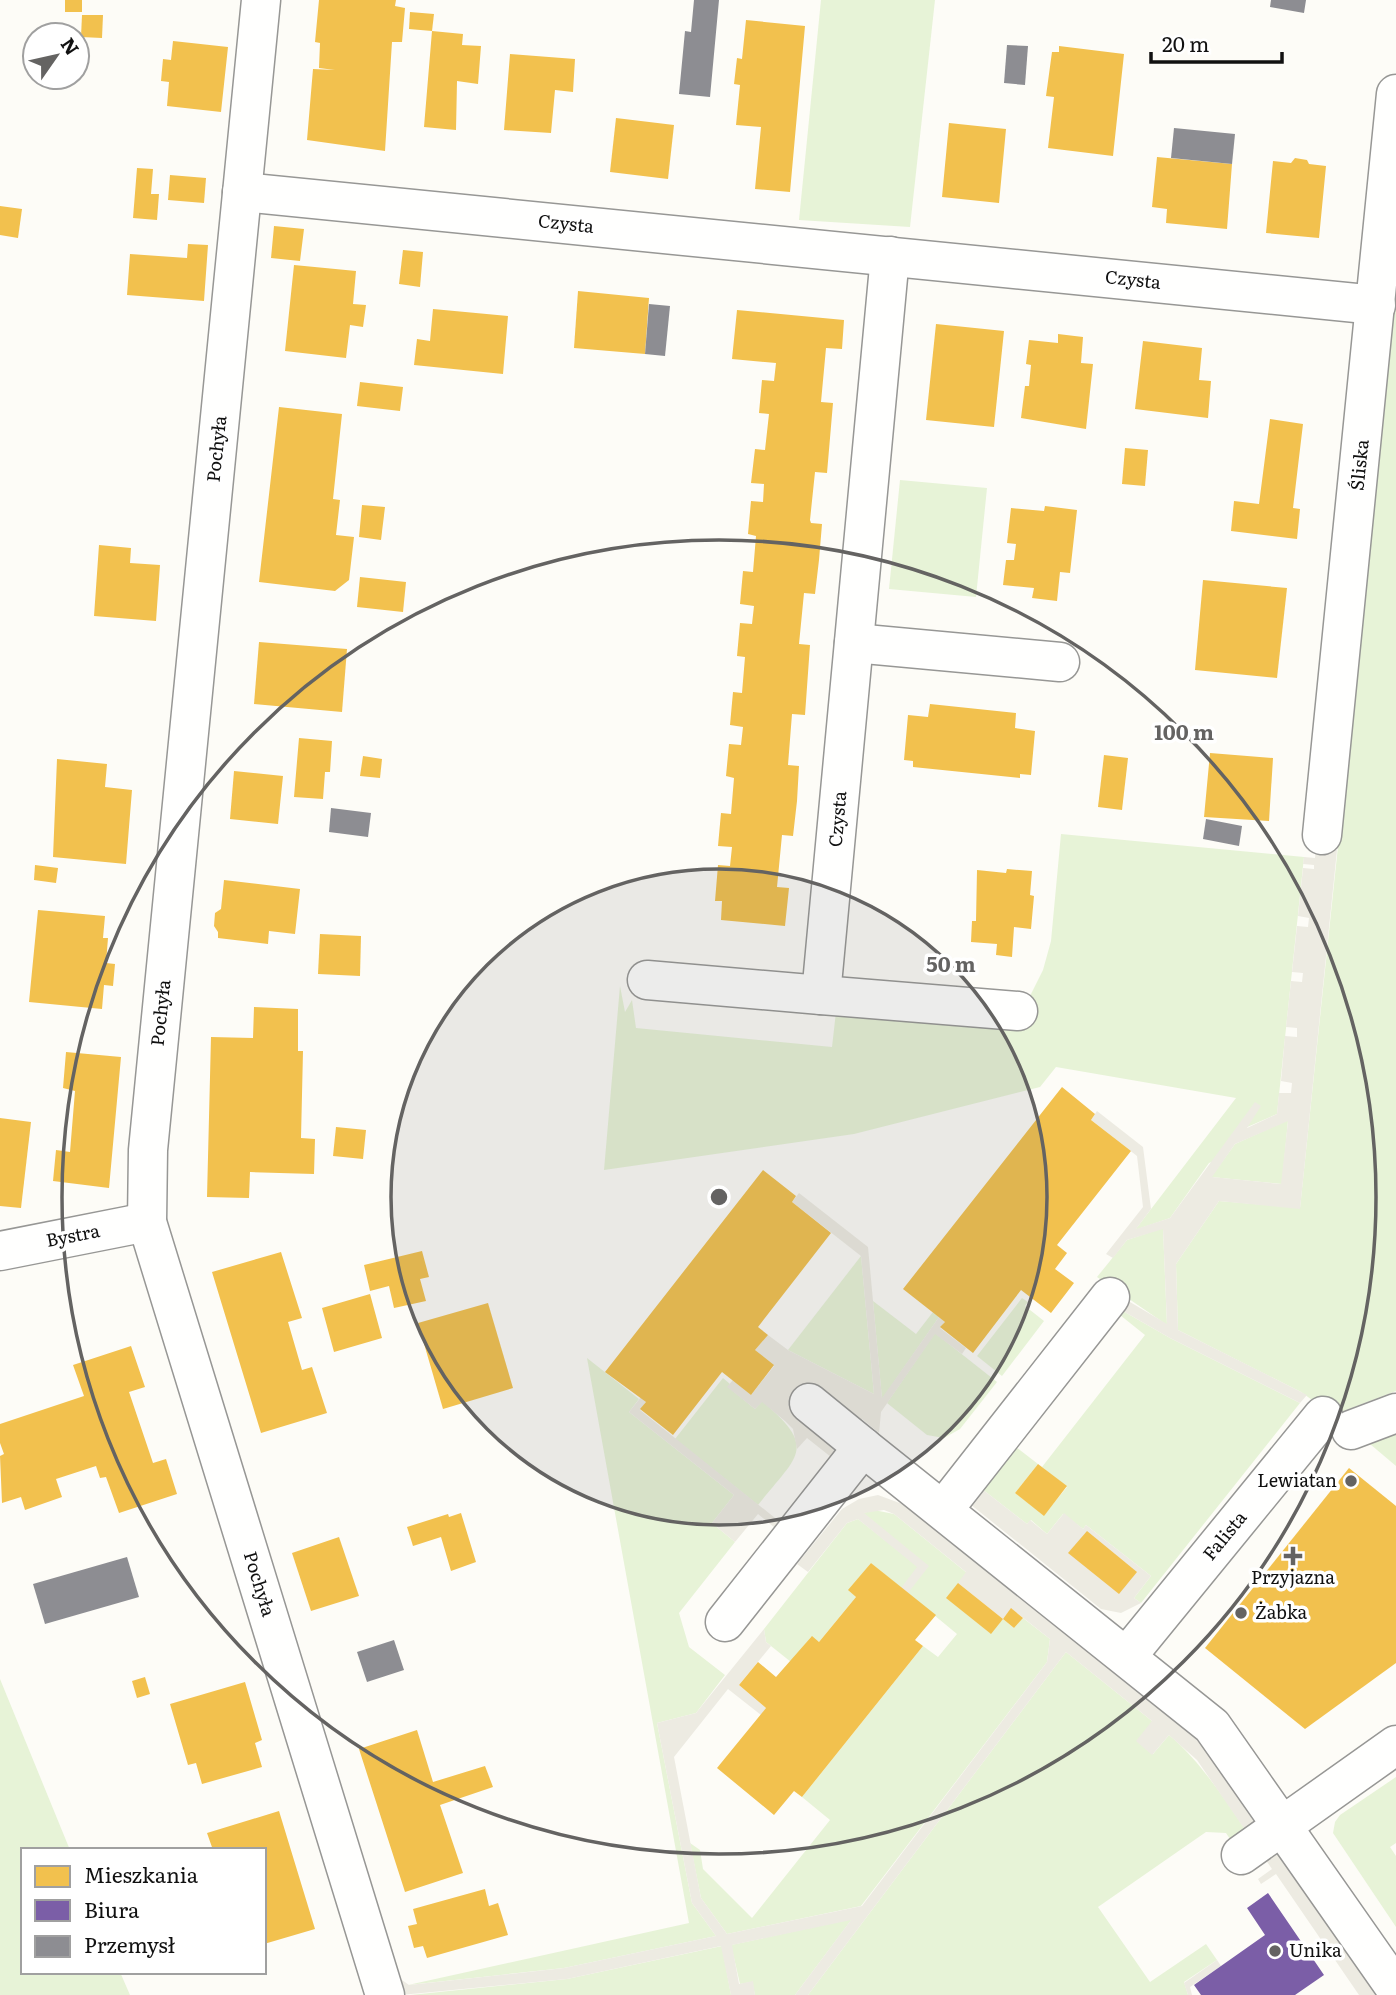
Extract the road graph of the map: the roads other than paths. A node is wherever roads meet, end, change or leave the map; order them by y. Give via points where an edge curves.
1 (261, 0) edge
2 (1396, 94) edge
3 (242, 192) junction
4 (890, 256) junction
5 (1376, 305) junction
6 (854, 643) junction
7 (1060, 662) dead end
8 (1322, 835) dead end
9 (647, 979) dead end
10 (821, 995) junction
11 (1018, 1011) dead end
12 (147, 1222) junction
13 (0, 1251) edge
14 (1110, 1297) dead end
15 (809, 1404) dead end
16 (1396, 1413) edge
17 (863, 1447) junction
18 (943, 1510) junction
19 (725, 1622) dead end
20 (1126, 1656) junction
21 (1396, 1745) edge
22 (1283, 1826) junction
23 (1241, 1855) dead end
24 (1396, 1989) edge
25 (384, 1995) edge

1 - 3 street, Pochyła
2 - 5 street, Śliska
3 - 4 street, Czysta
3 - 12 street, Pochyła via 148,1150
4 - 5 street, Czysta
4 - 6 street, Czysta
5 - 8 street, Śliska
6 - 7 street
6 - 10 street, Czysta
9 - 10 street
10 - 11 street
12 - 13 street, Bystra
12 - 25 street, Pochyła
14 - 18 street
15 - 17 street
16 - 20 street, Falista via 1337,1423
17 - 18 street
17 - 19 street
18 - 20 street
20 - 22 street via 1212,1726
21 - 22 street
22 - 23 street
22 - 24 street

